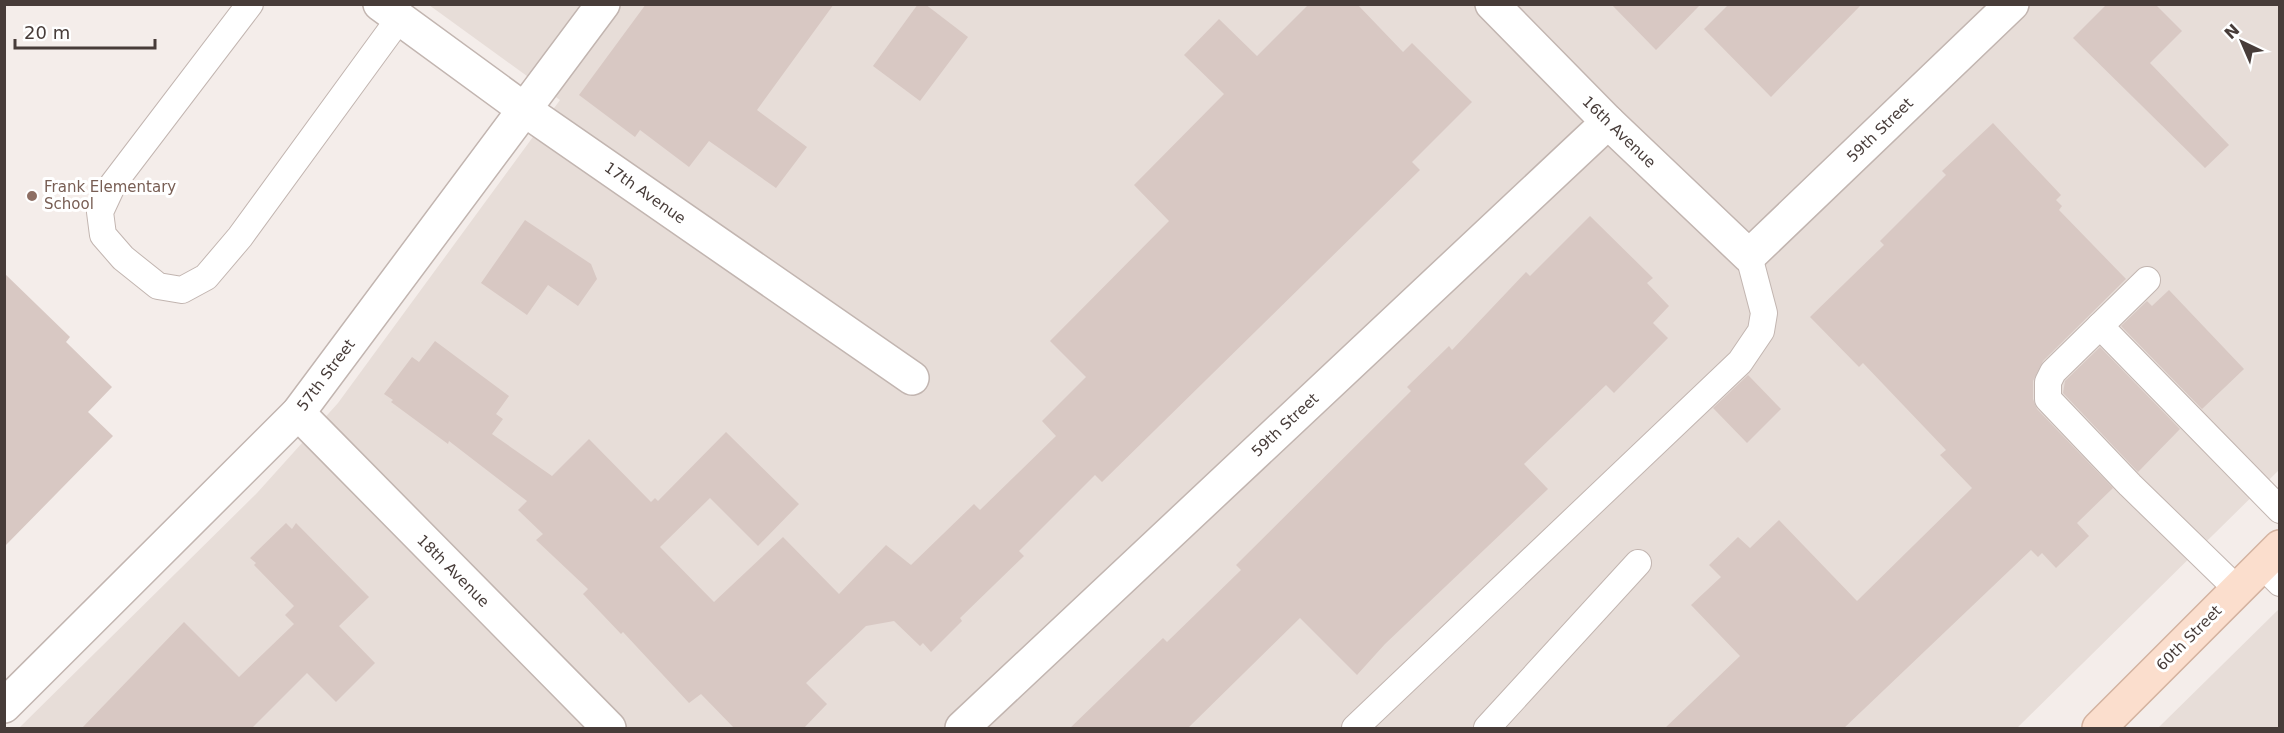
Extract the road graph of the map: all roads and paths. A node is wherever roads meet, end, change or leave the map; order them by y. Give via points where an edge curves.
1 (250, 4) edge
2 (603, 4) edge
3 (1492, 4) edge
4 (2012, 4) edge
5 (390, 12) edge
6 (525, 110) junction
7 (1608, 122) junction
8 (1749, 256) junction
9 (2147, 280) dead end
10 (2100, 326) junction
11 (912, 378) dead end
12 (298, 413) junction
13 (2280, 510) edge
14 (1638, 563) dead end
15 (2274, 565) edge
16 (2237, 590) junction
17 (4, 706) edge
18 (605, 727) edge
19 (962, 729) edge
20 (1355, 729) edge
21 (1487, 729) edge
22 (2099, 729) edge

1 - 5 lane via 113,184 100,212 103,235 123,258 158,286 182,290 206,277 240,237
2 - 6 street, 57th Street
3 - 7 street, 16th Avenue
4 - 8 street, 59th Street
5 - 6 street, 17th Avenue
6 - 11 street, 17th Avenue
6 - 12 street, 57th Street
7 - 8 street, 16th Avenue
7 - 19 street, 59th Street
8 - 20 lane via 1764,313 1761,331 1740,362
9 - 10 lane
10 - 13 lane
10 - 16 lane via 2053,372 2048,382 2048,399
12 - 17 street, 57th Street
12 - 18 street, 18th Avenue
14 - 21 lane
15 - 16 street, 60th Street
16 - 22 street, 60th Street

